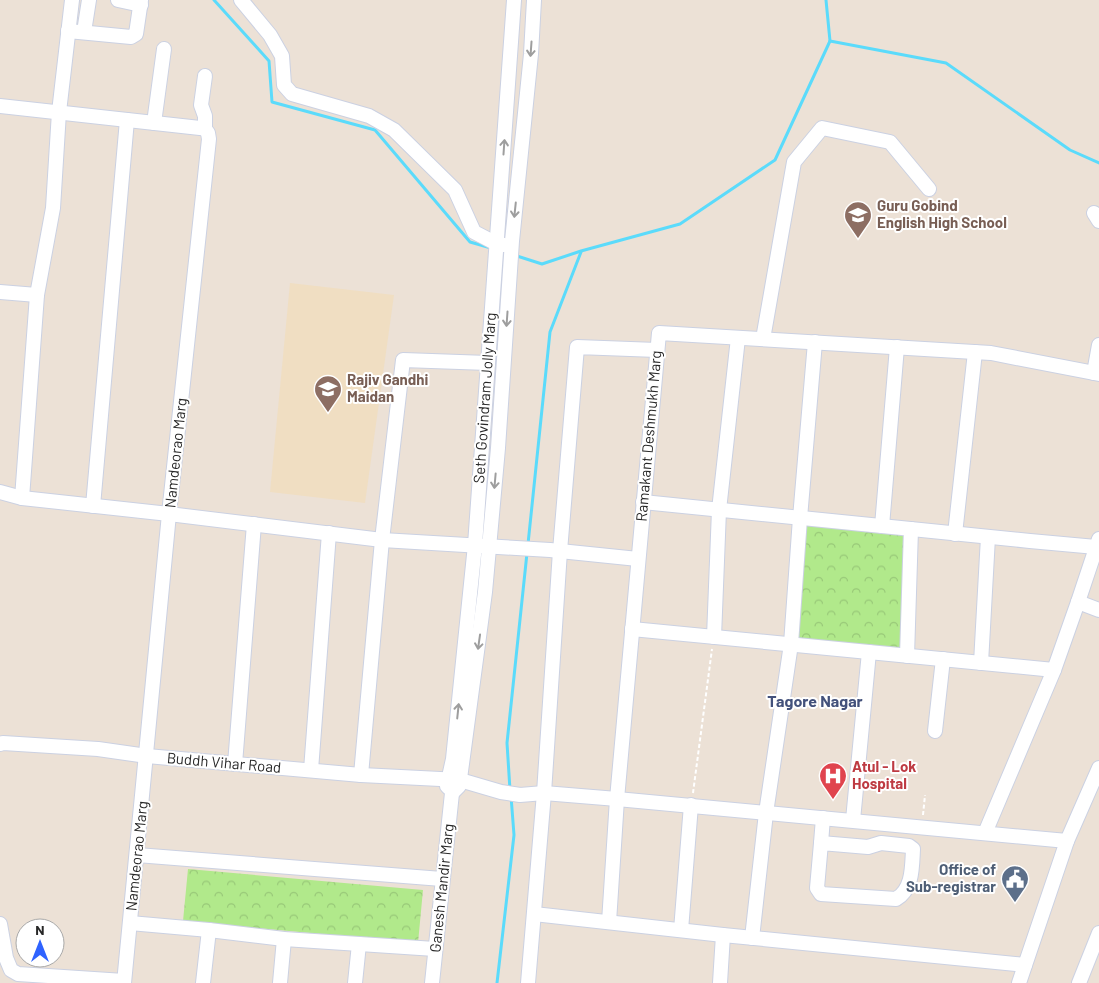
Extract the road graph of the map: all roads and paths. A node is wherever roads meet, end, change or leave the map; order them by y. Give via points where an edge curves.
1 (72, 0) edge
2 (89, 0) edge
3 (118, 0) edge
4 (241, 0) edge
5 (514, 0) edge
6 (534, 0) edge
7 (141, 2) edge
8 (68, 31) junction
9 (84, 32) junction
10 (164, 49) dead end
11 (205, 76) dead end
12 (0, 106) edge
13 (59, 112) junction
14 (127, 120) junction
15 (154, 123) junction
16 (205, 129) junction
17 (929, 189) dead end
18 (497, 246) junction
19 (512, 248) junction
20 (494, 272) junction
21 (510, 274) junction
22 (0, 292) edge
23 (37, 295) junction
24 (738, 338) junction
25 (763, 339) junction
26 (815, 342) junction
27 (1099, 345) edge
28 (897, 347) junction
29 (657, 350) junction
30 (975, 352) junction
31 (488, 363) junction
32 (1097, 373) edge
33 (0, 492) edge
34 (22, 498) junction
35 (643, 502) junction
36 (93, 506) junction
37 (719, 510) junction
38 (169, 514) junction
39 (800, 518) junction
40 (254, 524) junction
41 (882, 526) junction
42 (911, 530) junction
43 (329, 533) junction
44 (956, 534) junction
45 (988, 537) junction
46 (382, 540) junction
47 (1097, 542) edge
48 (474, 544) junction
49 (489, 546) junction
50 (555, 551) junction
51 (638, 559) junction
52 (1078, 602) junction
53 (1099, 610) edge
54 (632, 629) junction
55 (714, 637) junction
56 (791, 644) junction
57 (869, 652) junction
58 (907, 656) junction
59 (943, 659) junction
60 (981, 663) junction
61 (1054, 670) junction
62 (935, 731) dead end
63 (0, 744) edge
64 (147, 756) junction
65 (235, 764) junction
66 (1099, 768) edge
67 (311, 770) junction
68 (361, 775) junction
69 (453, 784) junction
70 (544, 794) junction
71 (925, 795) dead end
72 (617, 798) junction
73 (691, 806) junction
74 (766, 812) junction
75 (823, 818) junction
76 (852, 820) junction
77 (883, 823) junction
78 (921, 827) junction
79 (985, 833) junction
80 (1067, 841) junction
81 (821, 843) junction
82 (881, 843) junction
83 (137, 855) junction
84 (442, 879) junction
85 (534, 914) junction
86 (608, 922) junction
87 (130, 923) junction
88 (0, 924) edge
89 (209, 930) junction
90 (681, 930) junction
91 (1099, 933) edge
92 (723, 935) junction
93 (752, 938) junction
94 (284, 939) junction
95 (359, 944) junction
96 (435, 949) junction
97 (1026, 965) junction
98 (124, 982) edge
99 (203, 983) edge
100 (280, 983) edge
101 (355, 983) edge
102 (432, 983) edge
103 (528, 983) edge
104 (720, 983) edge
105 (1019, 983) edge
106 (1079, 983) edge

1 - 8 street
2 - 9 street
3 - 7 street
4 - 18 street via 270,35 282,56 284,85 292,94 369,116 394,130 455,190 474,232
18 -> 5 street, Seth Govindram Jolly Marg
6 -> 19 street
7 - 9 street via 136,34 131,37
8 - 9 street
8 - 13 street
10 - 15 street
11 - 16 street, Namdeorao Marg via 201,105
12 - 13 street
13 - 14 street
13 - 23 street via 52,208
14 - 15 street
14 - 36 street
15 - 16 street
16 - 38 street, Namdeorao Marg via 209,139
17 - 25 street via 890,142 822,128 794,162
18 - 19 street
18 - 20 street, Seth Govindram Jolly Marg
19 - 21 street
20 - 21 street
20 - 31 street, Seth Govindram Jolly Marg
21 -> 49 street
22 - 23 street
23 - 34 street
24 - 25 street, Ramakant Deshmukh Marg
24 - 29 street, Ramakant Deshmukh Marg via 658,333
24 - 37 street
25 - 26 street, Ramakant Deshmukh Marg
26 - 28 street, Ramakant Deshmukh Marg
26 - 39 street
27 - 32 street
28 - 30 street, Ramakant Deshmukh Marg
28 - 41 street
29 - 35 street, Ramakant Deshmukh Marg
29 - 50 street via 576,347
30 - 32 street, Ramakant Deshmukh Marg
30 - 44 street
31 - 46 street via 403,360
31 - 48 street, Seth Govindram Jolly Marg
33 - 34 street
34 - 36 street
35 - 37 street
35 - 51 street, Ramakant Deshmukh Marg
36 - 38 street
37 - 39 street
37 - 55 street
38 - 40 street
38 - 64 street, Namdeorao Marg
39 - 41 street
39 - 56 street
40 - 43 street
40 - 65 street
41 - 42 street
42 - 44 street
42 - 58 street
43 - 46 street
43 - 67 street
44 - 45 street
45 - 47 street
45 - 60 street
46 - 48 street
46 - 68 street
47 - 52 street
48 - 49 street
69 -> 48 street, Seth Govindram Jolly Marg
49 - 50 street
49 -> 69 street via 485,592
50 - 51 street
50 - 70 street
51 - 54 street, Ramakant Deshmukh Marg
52 - 53 street
52 - 61 street
54 - 55 street
54 - 72 street, Ramakant Deshmukh Marg
55 - 56 street
55 - 73 path
56 - 57 street
56 - 74 street
57 - 58 street
57 - 76 street
58 - 59 street
59 - 60 street
59 - 62 street
60 - 61 street
61 - 79 street
63 - 64 street, Buddh Vihar Road via 98,749
64 - 65 street, Buddh Vihar Road
64 - 83 street, Namdeorao Marg
65 - 67 street, Buddh Vihar Road
66 - 80 street
67 - 68 street, Buddh Vihar Road
68 - 69 street, Buddh Vihar Road
69 - 70 street, Buddh Vihar Road via 520,795
69 - 84 street, Ganesh Mandir Marg
70 - 72 street, Buddh Vihar Road
70 - 85 street
71 - 78 path
72 - 73 street, Buddh Vihar Road
72 - 86 street, Ramakant Deshmukh Marg
73 - 74 street, Buddh Vihar Road
73 - 90 street
74 - 75 street, Buddh Vihar Road
74 - 93 street
75 - 76 street, Buddh Vihar Road
75 - 81 street
76 - 77 street, Buddh Vihar Road
77 - 78 street, Buddh Vihar Road
77 - 82 street
78 - 79 street, Buddh Vihar Road
79 - 80 street, Buddh Vihar Road
80 - 97 street
81 - 82 street via 868,847
81 - 82 street via 817,888 821,894 896,899 906,890 911,875 912,849
83 - 84 street
83 - 87 street, Namdeorao Marg
84 - 96 street, Ganesh Mandir Marg
85 - 86 street
85 - 103 street
86 - 90 street
87 - 89 street
87 - 98 street, Namdeorao Marg
88 - 98 street via 6,958 11,970 18,974
89 - 94 street
89 - 99 street
90 - 92 street
91 - 106 street
92 - 93 street
92 - 104 street
93 - 97 street
94 - 95 street
94 - 100 street
95 - 96 street
95 - 101 street
96 - 102 street, Ganesh Mandir Marg
97 - 105 street

